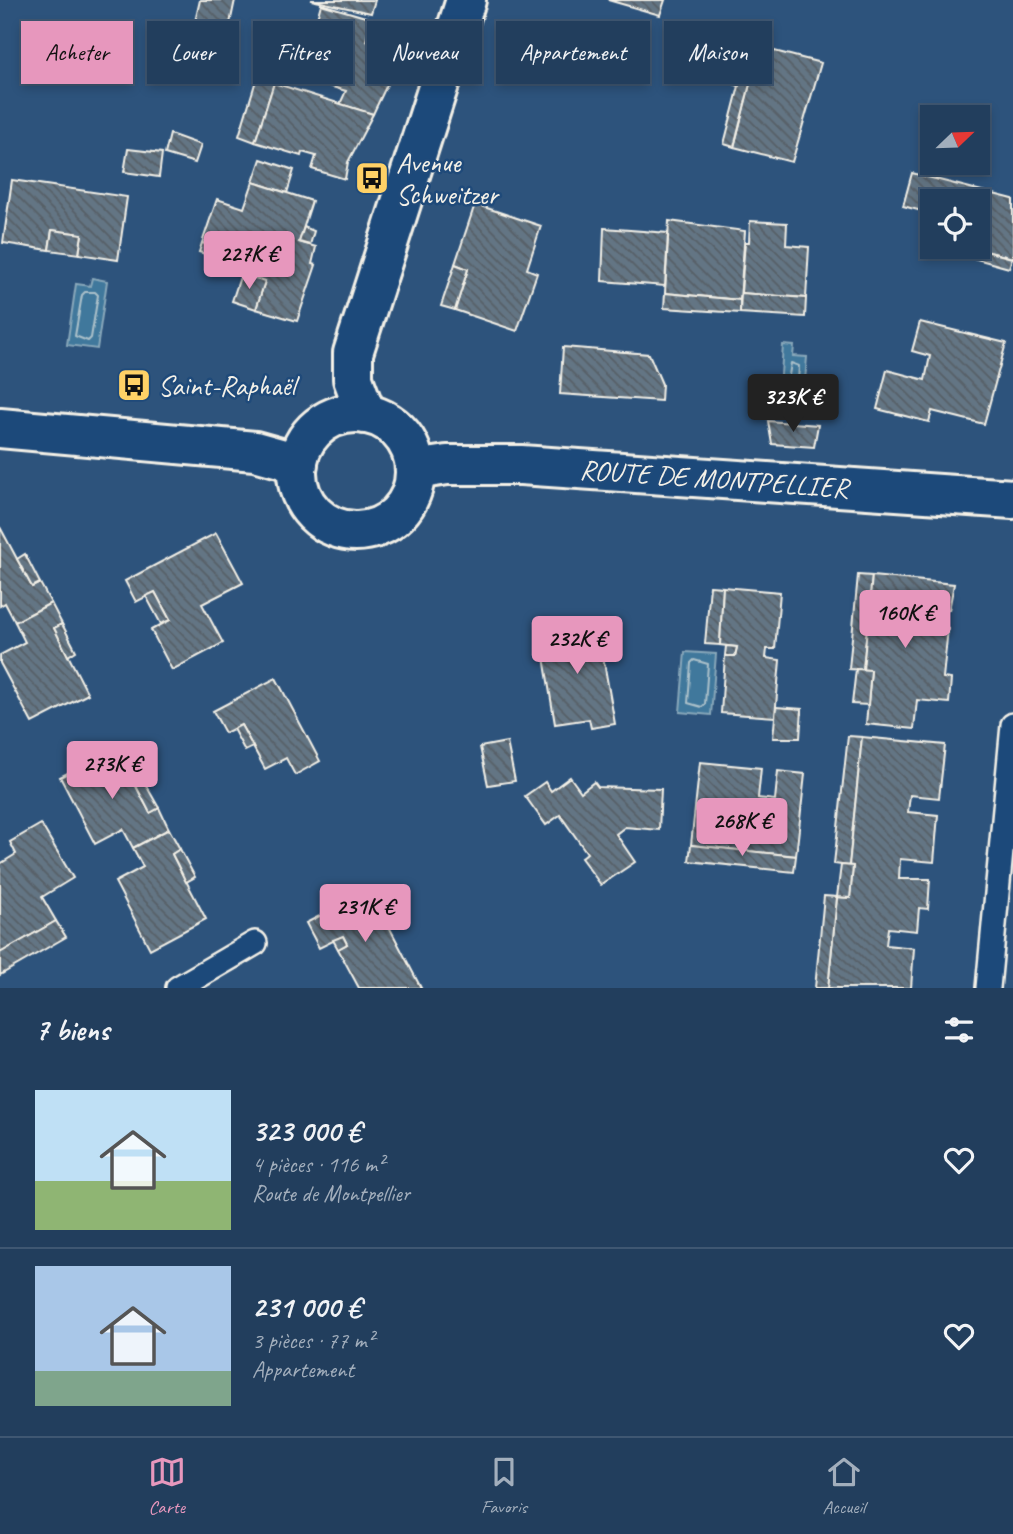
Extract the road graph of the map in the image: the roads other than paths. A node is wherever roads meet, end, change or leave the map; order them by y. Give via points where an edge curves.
1 (466, 0) edge
2 (366, 414) junction
3 (0, 428) edge
4 (298, 463) junction
5 (415, 470) junction
6 (1013, 499) edge
7 (1013, 725) edge
8 (255, 943) dead end
9 (178, 988) edge
10 (988, 988) edge

1 - 2 main road via 353,353 353,379
2 - 4 main road via 341,415 323,423 308,439
2 - 5 main road via 400,432 413,454
3 - 4 main road via 255,452
4 - 5 main road via 302,493 316,515 353,531 372,529 393,518 411,494
5 - 6 main road, ROUTE DE MONTPELLIER via 521,465
7 - 10 lane
8 - 9 lane

